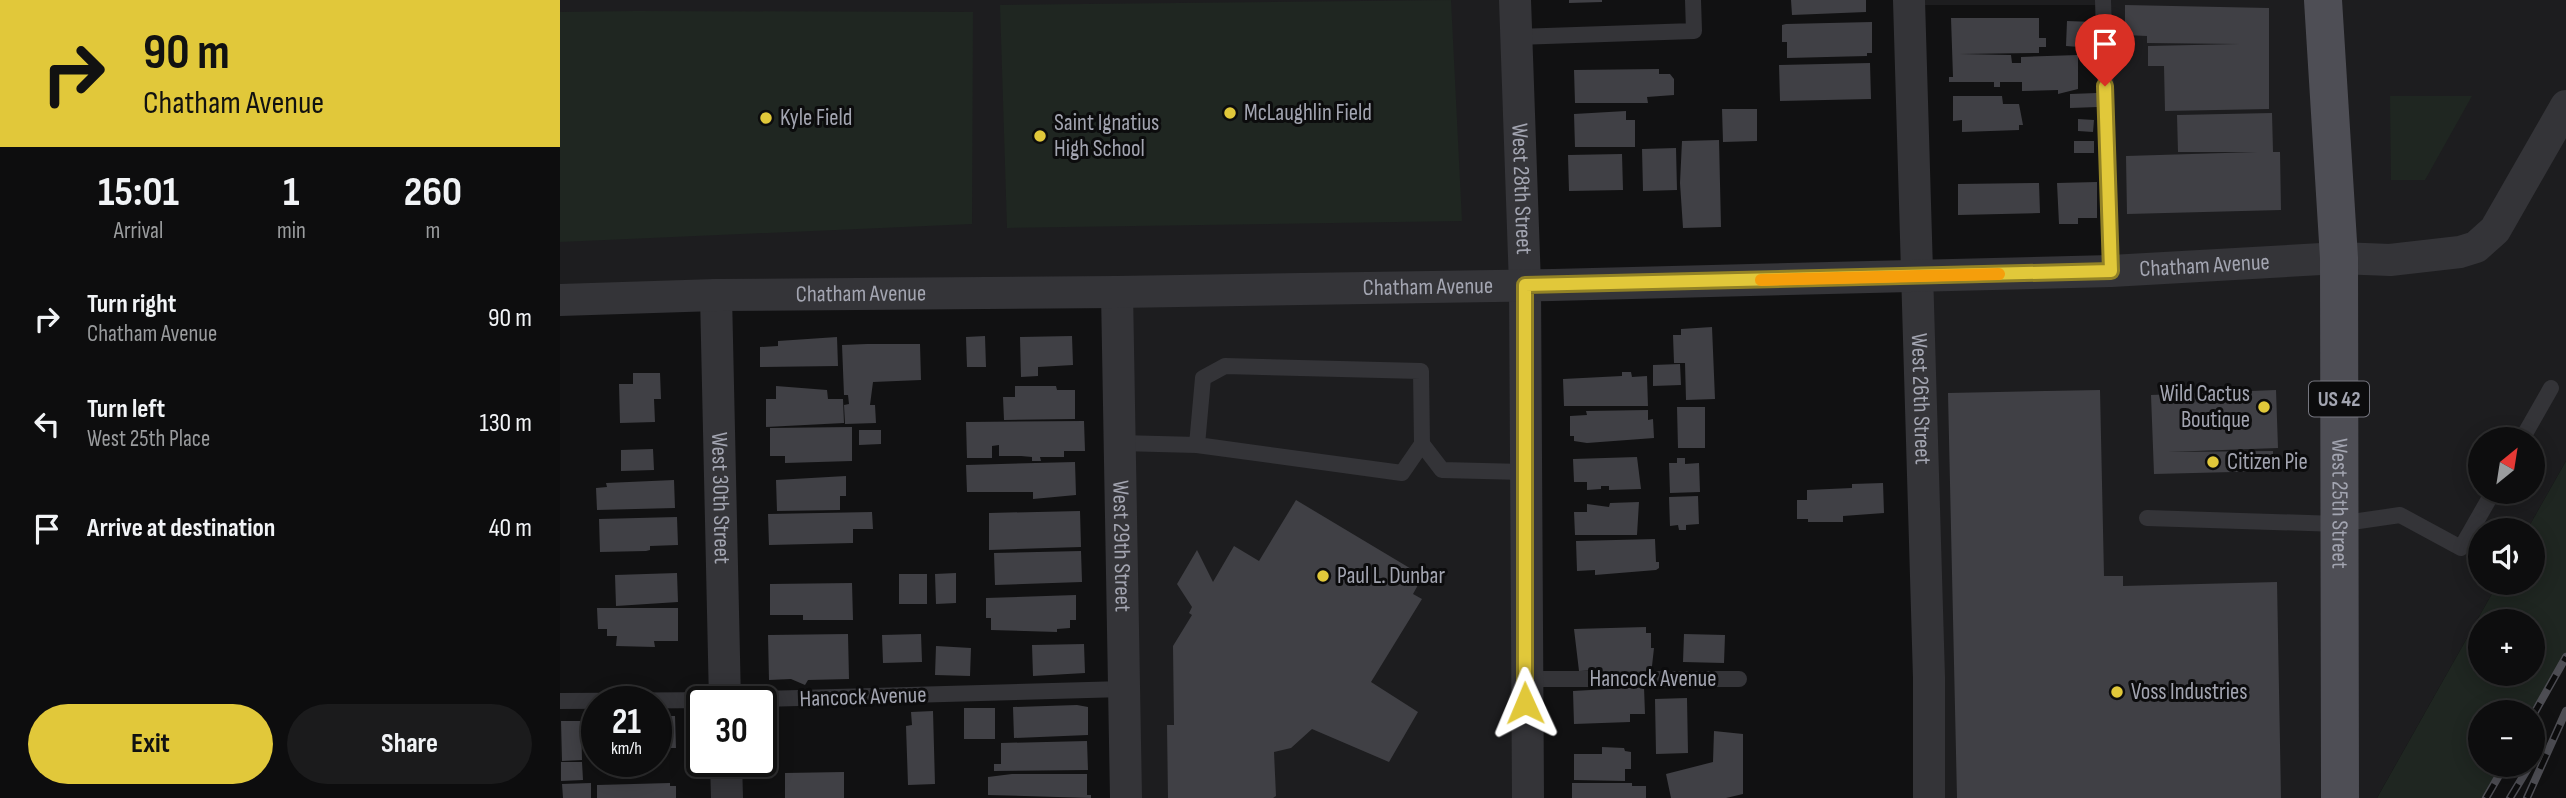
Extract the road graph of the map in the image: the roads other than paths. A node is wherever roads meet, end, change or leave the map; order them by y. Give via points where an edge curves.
1 (1516, 0) edge
2 (1693, 0) edge
3 (1909, 0) edge
4 (2103, 0) edge
5 (2323, 0) edge
6 (1517, 37) junction
7 (2566, 106) edge
8 (2339, 258) junction
9 (2111, 271) junction
10 (1917, 276) junction
11 (1525, 285) junction
12 (1116, 292) junction
13 (716, 295) junction
14 (560, 300) edge
15 (2551, 388) dead end
16 (2529, 427) edge
17 (1119, 443) junction
18 (1422, 444) junction
19 (1197, 445) junction
20 (1524, 472) junction
21 (2486, 504) edge
22 (2147, 518) dead end
23 (2338, 524) junction
24 (1525, 679) junction
25 (1739, 679) dead end
26 (724, 686) edge
27 (1124, 690) junction
28 (777, 700) edge
29 (560, 701) edge
30 (686, 701) edge
31 (726, 777) edge
32 (727, 798) edge
33 (1126, 798) edge
34 (1528, 798) edge
35 (1929, 798) edge
36 (2340, 798) edge

1 - 6 street, West 28th Street
2 - 6 lane via 1694,31
3 - 10 street, West 26th Street
4 - 9 lane
5 - 8 main road, West 25th Street / US 42
6 - 11 street, West 28th Street
7 - 8 street, Chatham Avenue via 2495,230 2476,247 2390,260
8 - 9 street, Chatham Avenue
8 - 23 main road, West 25th Street / US 42
9 - 10 street, Chatham Avenue
10 - 11 street, Chatham Avenue
10 - 35 street, West 26th Street
11 - 12 street, Chatham Avenue
11 - 20 street, West 28th Street
12 - 13 street, Chatham Avenue
12 - 17 street, West 29th Street
13 - 14 street, Chatham Avenue
13 - 26 street, West 30th Street
15 - 16 lane
17 - 19 lane
17 - 27 street, West 29th Street
18 - 19 lane via 1402,474
18 - 19 lane via 1421,371 1226,366 1203,378
18 - 20 lane via 1442,470
20 - 24 street, West 28th Street
21 - 23 lane via 2461,548 2400,515
22 - 23 lane
23 - 36 main road, West 25th Street / US 42
24 - 25 lane, Hancock Avenue
24 - 34 street, West 28th Street
27 - 28 lane, Hancock Avenue
27 - 33 street, West 29th Street
29 - 30 lane, Hancock Avenue
31 - 32 street

